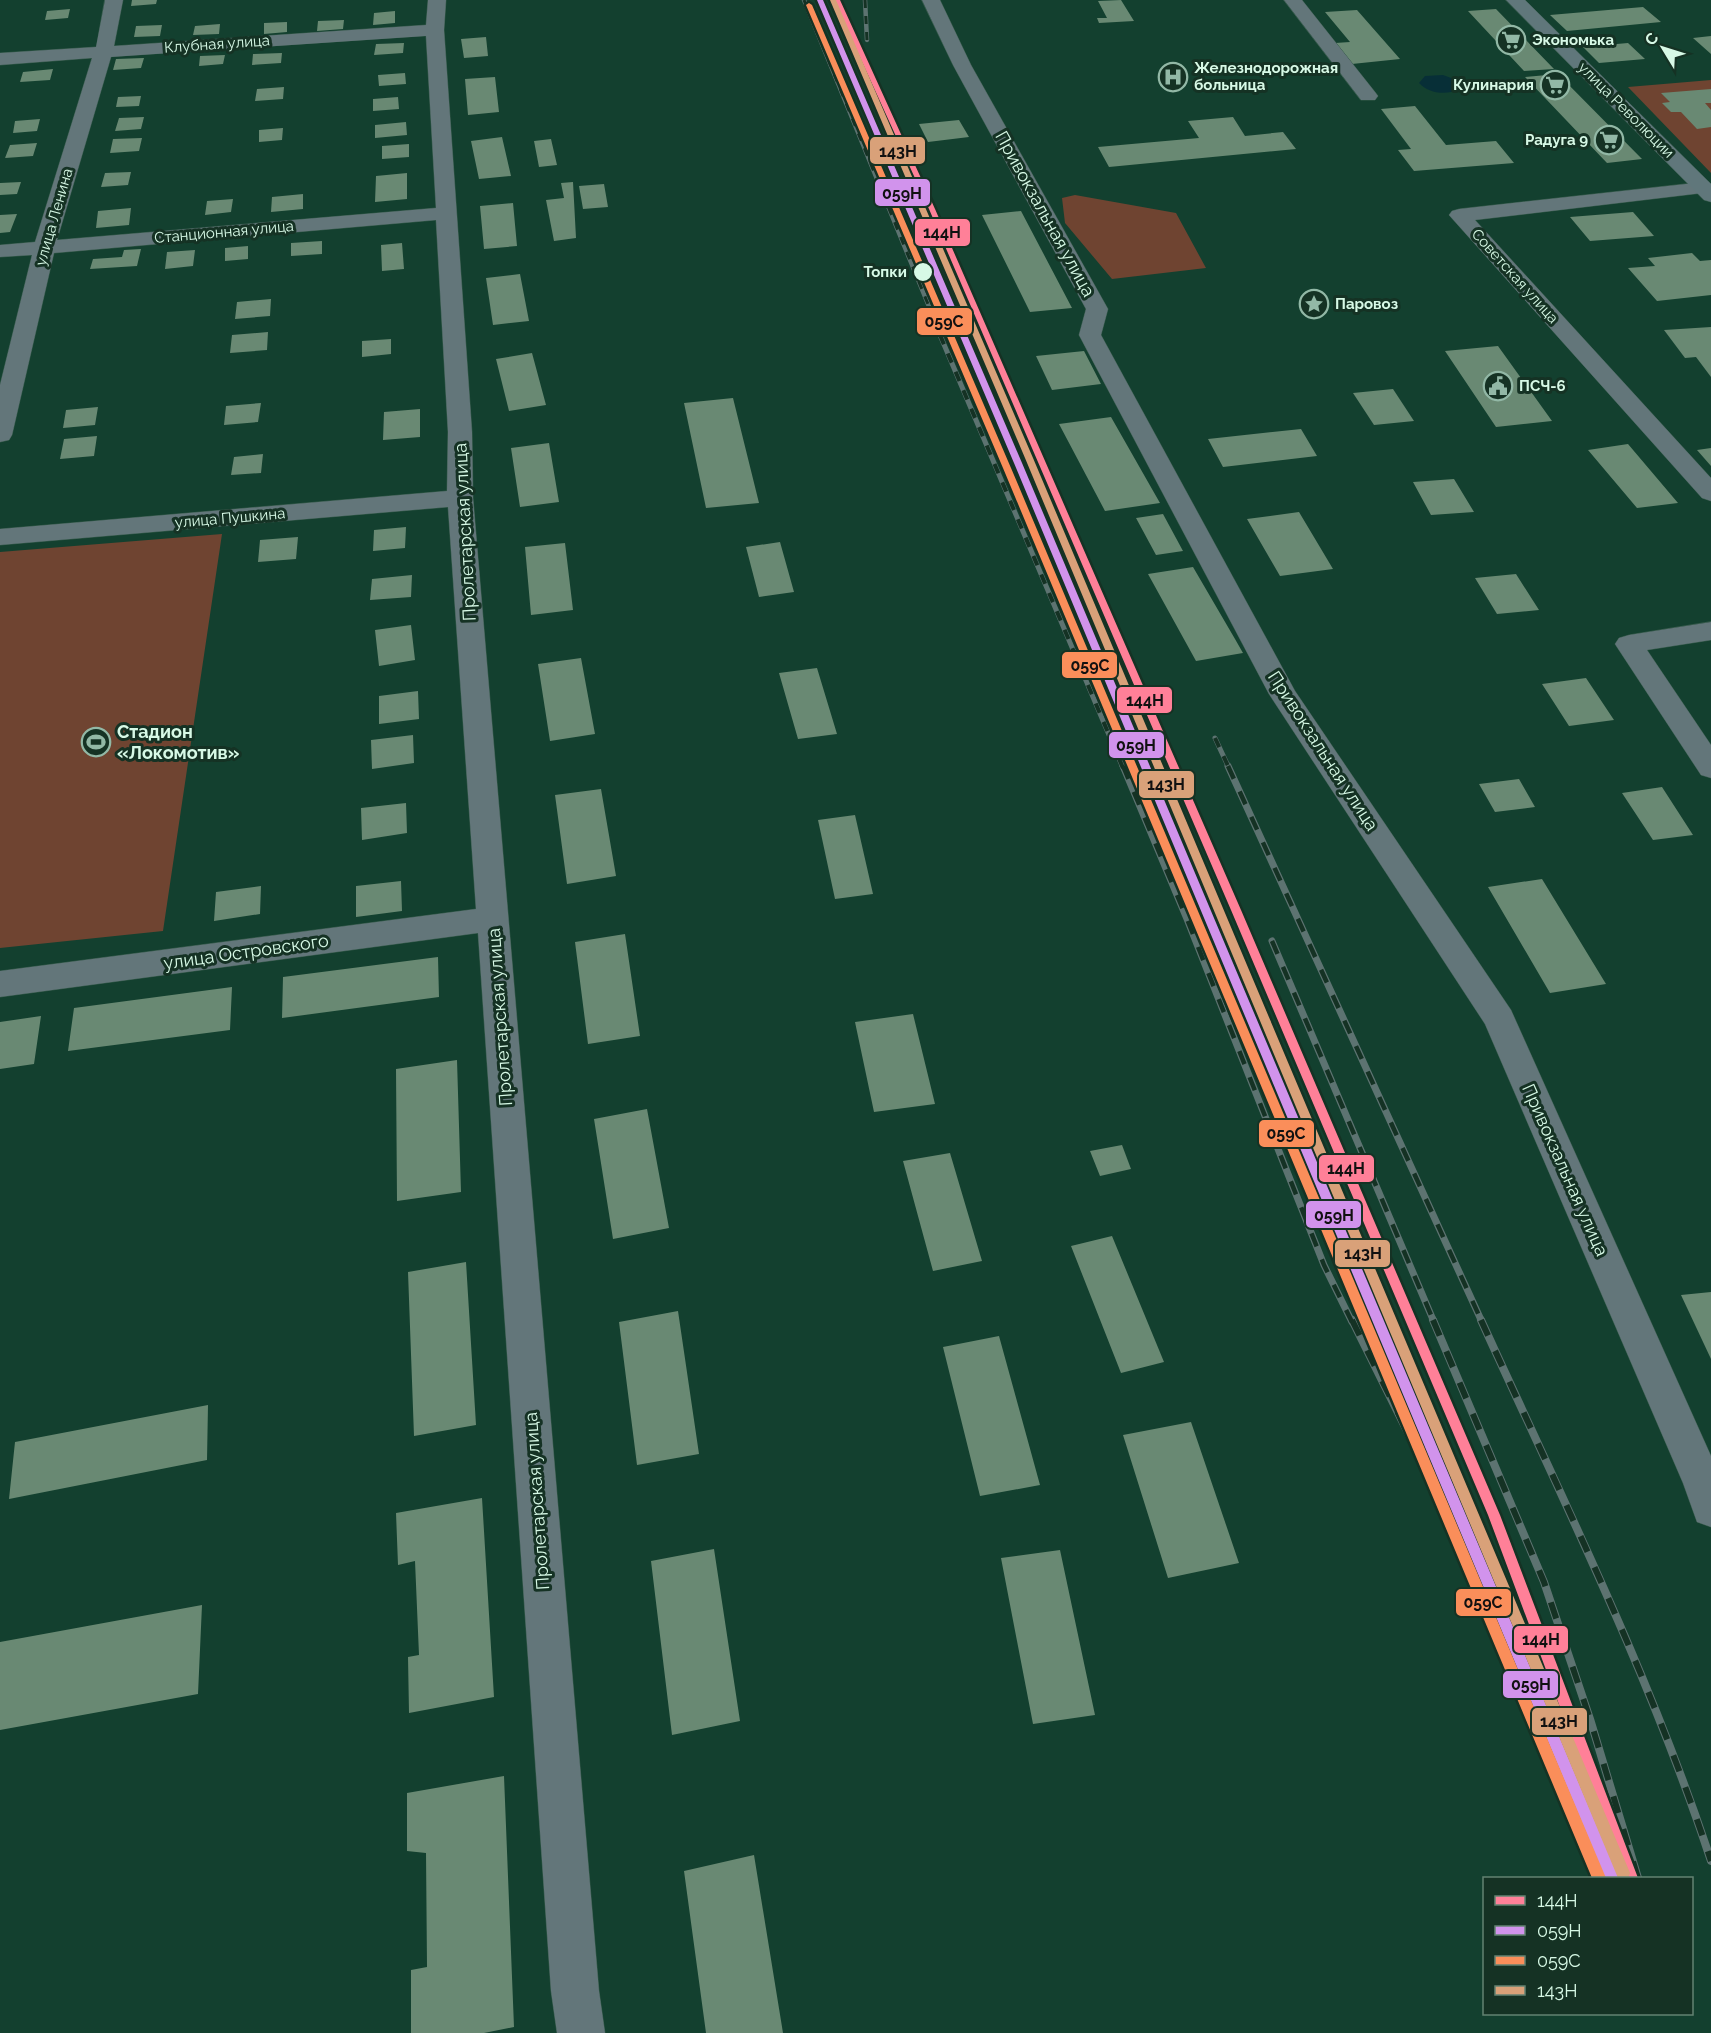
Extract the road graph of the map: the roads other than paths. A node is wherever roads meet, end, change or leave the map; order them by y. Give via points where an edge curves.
1 (114, 0) edge
2 (931, 0) edge
3 (1293, 0) edge
4 (1515, 0) edge
5 (436, 15) edge
6 (104, 51) junction
7 (0, 59) edge
8 (1368, 96) dead end
9 (1707, 192) edge
10 (447, 213) junction
11 (44, 248) junction
12 (0, 251) edge
13 (0, 435) edge
14 (1711, 493) edge
15 (460, 498) junction
16 (0, 537) edge
17 (1711, 631) edge
18 (1711, 768) edge
19 (493, 919) junction
20 (0, 984) edge
21 (1711, 1508) edge
22 (580, 2033) edge

1 - 6 street, улица Ленина
2 - 21 street, Привокзальная улица via 989,115 1097,309 1090,335 1283,694 1499,1019
3 - 8 street
4 - 9 street, улица Революции
5 - 6 street, Клубная улица
5 - 10 street, Пролетарская улица
6 - 7 street, Клубная улица
6 - 11 street, улица Ленина
9 - 14 street, Советская улица via 1459,215
10 - 11 street, Станционная улица
10 - 15 street, Пролетарская улица via 460,432
11 - 12 street, Станционная улица
11 - 13 street, улица Ленина
15 - 16 street, улица Пушкина
15 - 19 street, Пролетарская улица
17 - 18 street via 1629,644
19 - 20 street, улица Островского
19 - 22 street, Пролетарская улица

